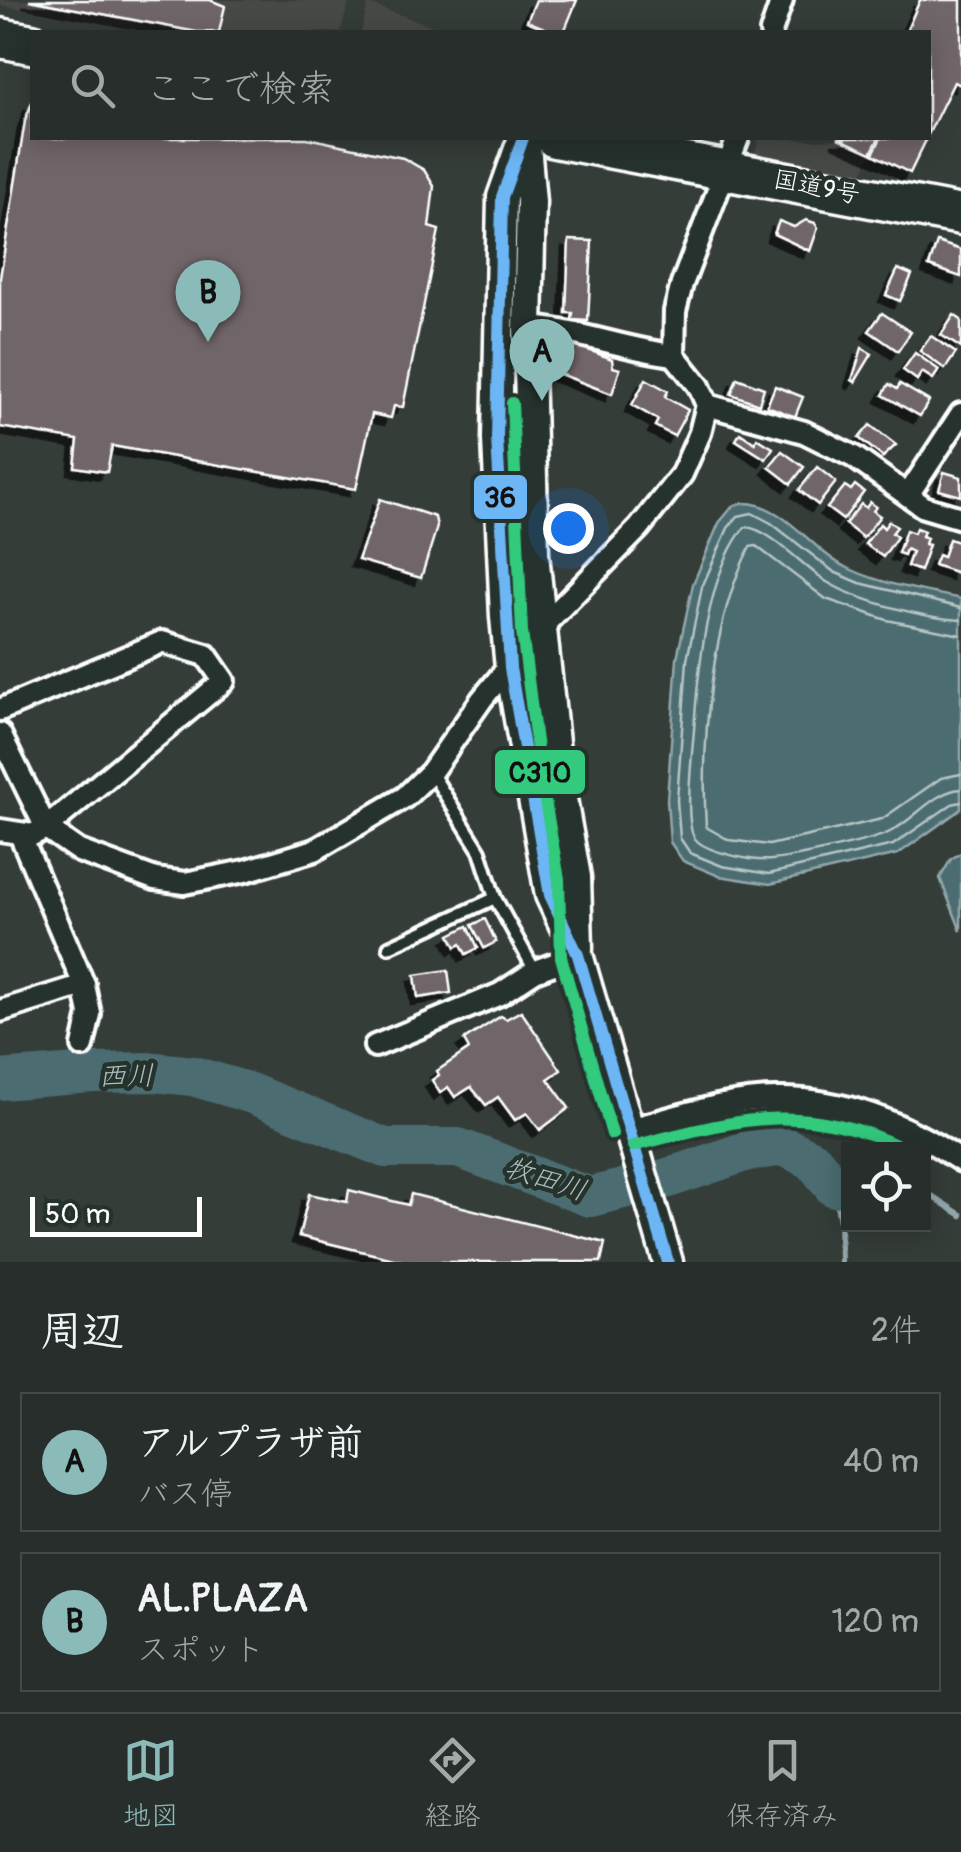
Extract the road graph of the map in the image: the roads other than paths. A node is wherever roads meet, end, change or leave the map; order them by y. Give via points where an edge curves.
1 (782, 0) edge
2 (772, 30) edge
3 (0, 38) edge
4 (30, 44) edge
5 (523, 140) edge
6 (524, 140) edge
7 (579, 140) edge
8 (732, 153) edge
9 (961, 215) edge
10 (528, 327) junction
11 (674, 355) junction
12 (707, 405) junction
13 (961, 414) edge
14 (908, 495) junction
15 (961, 518) edge
16 (539, 630) junction
17 (510, 668) junction
18 (0, 710) edge
19 (0, 734) edge
20 (431, 772) junction
21 (46, 828) junction
22 (10, 832) edge
23 (495, 898) junction
24 (389, 947) dead end
25 (578, 955) junction
26 (535, 971) junction
27 (84, 984) junction
28 (0, 1012) edge
29 (84, 1046) dead end
30 (375, 1046) dead end
31 (629, 1128) junction
32 (961, 1161) edge
33 (668, 1262) edge

1 - 2 street
3 - 4 highway
5 - 17 street via 502,198 497,439
6 - 10 street
7 - 8 highway, 国道9号
8 - 9 highway, 国道9号
8 - 11 street via 682,284
10 - 11 street via 565,329
10 - 16 street
11 - 12 street
12 - 14 street via 804,432
12 - 16 street via 682,474 640,528
13 - 14 street
14 - 15 street
16 - 17 street
16 - 25 street via 576,877
17 - 20 street
17 - 25 street via 550,895
18 - 21 street via 162,642 206,656 224,681
19 - 21 street
20 - 21 street via 404,797 315,850 185,883 79,851
20 - 23 lane via 480,851
21 - 22 street via 32,835
22 - 27 street
23 - 24 lane
23 - 26 lane
25 - 26 street
25 - 31 street
26 - 30 street via 500,994
27 - 28 street
27 - 29 street via 90,1014
31 - 32 street via 781,1098 860,1110
31 - 33 street

